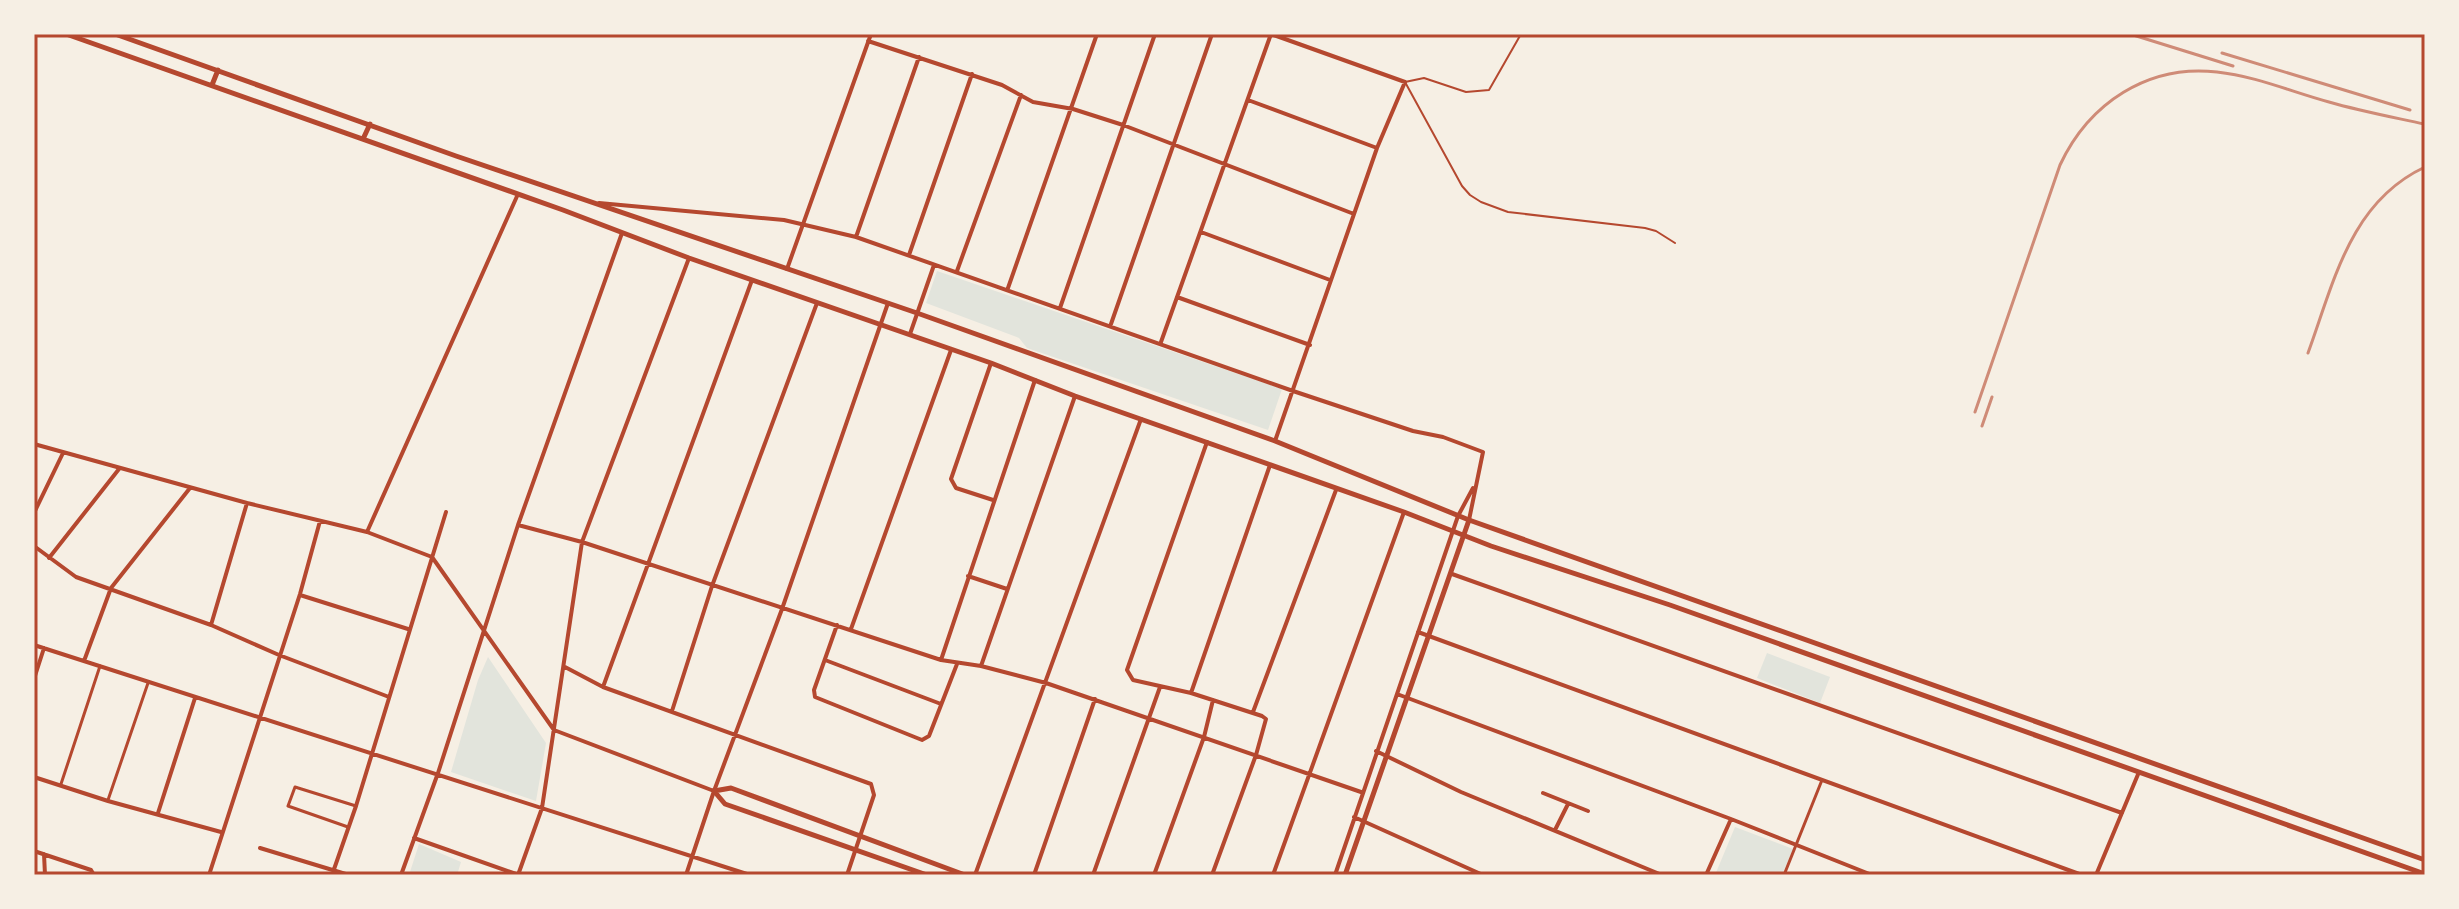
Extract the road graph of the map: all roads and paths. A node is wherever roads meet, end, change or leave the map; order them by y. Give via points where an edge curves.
1 (66, 34) edge
2 (115, 34) edge
3 (871, 34) edge
4 (1097, 34) edge
5 (1155, 34) edge
6 (1212, 34) edge
7 (1271, 34) edge
8 (1521, 34) edge
9 (82, 37) edge
10 (868, 41) junction
11 (919, 57) junction
12 (218, 70) junction
13 (972, 74) junction
14 (1405, 82) junction
15 (212, 85) junction
16 (1021, 95) junction
17 (1248, 100) junction
18 (1073, 109) junction
19 (370, 124) junction
20 (1123, 125) junction
21 (363, 139) junction
22 (1173, 144) junction
23 (1377, 148) junction
24 (1224, 163) junction
25 (518, 194) junction
26 (593, 203) junction
27 (1354, 214) junction
28 (805, 223) junction
29 (1201, 232) junction
30 (622, 233) junction
31 (856, 237) junction
32 (1675, 243) dead end
33 (909, 255) junction
34 (689, 258) junction
35 (934, 264) junction
36 (787, 269) junction
37 (957, 271) junction
38 (753, 279) junction
39 (1331, 280) junction
40 (1008, 289) junction
41 (1177, 297) junction
42 (818, 302) junction
43 (888, 303) junction
44 (1060, 308) junction
45 (917, 313) junction
46 (1111, 324) junction
47 (882, 325) junction
48 (910, 334) junction
49 (1161, 342) junction
50 (1310, 345) junction
51 (951, 350) junction
52 (991, 363) junction
53 (1035, 380) junction
54 (1293, 391) junction
55 (1075, 396) junction
56 (1141, 418) junction
57 (1275, 441) junction
58 (1207, 442) junction
59 (34, 444) edge
60 (63, 453) junction
61 (1270, 465) junction
62 (120, 468) junction
63 (1476, 483) junction
64 (190, 488) junction
65 (1336, 490) junction
66 (993, 500) junction
67 (247, 503) junction
68 (446, 512) dead end
69 (1404, 512) junction
70 (34, 513) edge
71 (1458, 516) junction
72 (1469, 520) junction
73 (320, 521) junction
74 (518, 525) junction
75 (1453, 530) junction
76 (367, 532) junction
77 (1465, 535) junction
78 (582, 542) junction
79 (34, 546) edge
80 (432, 557) junction
81 (49, 558) junction
82 (647, 564) junction
83 (1452, 574) junction
84 (968, 576) junction
85 (712, 586) junction
86 (111, 588) junction
87 (1007, 589) junction
88 (300, 594) junction
89 (782, 609) junction
90 (211, 625) junction
91 (837, 625) junction
92 (408, 629) junction
93 (484, 629) junction
94 (851, 629) junction
95 (1418, 632) junction
96 (1431, 636) junction
97 (34, 645) edge
98 (44, 648) junction
99 (279, 655) junction
100 (825, 660) junction
101 (941, 660) junction
102 (84, 661) junction
103 (957, 664) junction
104 (100, 666) junction
105 (981, 666) junction
106 (565, 667) junction
107 (34, 679) edge
108 (148, 683) junction
109 (1046, 683) junction
110 (603, 687) junction
111 (1160, 687) junction
112 (1191, 693) junction
113 (1397, 694) junction
114 (389, 697) junction
115 (1408, 697) junction
116 (195, 698) junction
117 (1095, 699) junction
118 (1213, 700) junction
119 (941, 704) junction
120 (2002, 710) junction
121 (672, 711) junction
122 (1253, 712) junction
123 (260, 718) junction
124 (1149, 719) junction
125 (1997, 722) junction
126 (554, 730) junction
127 (736, 737) junction
128 (1204, 737) junction
129 (1376, 751) junction
130 (372, 754) junction
131 (1256, 755) junction
132 (1386, 758) junction
133 (2139, 772) junction
134 (438, 773) junction
135 (1308, 774) junction
136 (34, 777) edge
137 (1822, 780) junction
138 (60, 786) junction
139 (714, 791) junction
140 (1361, 792) junction
141 (1543, 793) dead end
142 (108, 801) junction
143 (1568, 803) junction
144 (356, 806) junction
145 (542, 808) junction
146 (1588, 811) dead end
147 (158, 813) junction
148 (2122, 813) junction
149 (1354, 817) junction
150 (1731, 819) junction
151 (1364, 821) junction
152 (348, 827) junction
153 (1555, 830) junction
154 (221, 832) junction
155 (860, 836) junction
156 (414, 838) junction
157 (1797, 845) junction
158 (260, 848) dead end
159 (856, 849) junction
160 (34, 851) edge
161 (44, 854) junction
162 (693, 856) junction
163 (2425, 860) edge
164 (333, 873) edge
165 (2425, 874) edge
166 (45, 875) edge
167 (94, 875) edge
168 (209, 875) edge
169 (349, 875) edge
170 (401, 875) edge
171 (518, 875) edge
172 (686, 875) edge
173 (750, 875) edge
174 (847, 875) edge
175 (927, 875) edge
176 (965, 875) edge
177 (975, 875) edge
178 (1034, 875) edge
179 (1093, 875) edge
180 (1154, 875) edge
181 (1212, 875) edge
182 (1273, 875) edge
183 (1335, 875) edge
184 (1345, 875) edge
185 (1483, 875) edge
186 (1662, 875) edge
187 (1706, 875) edge
188 (1784, 875) edge
189 (1872, 875) edge
190 (2082, 875) edge
191 (2096, 875) edge

1 - 9 main road
2 - 12 main road
3 - 10 street
4 - 18 street
5 - 20 street
6 - 22 street
7 - 14 street
7 - 17 street
8 - 14 lane via 1489,90 1466,92 1424,78
9 - 15 main road
10 - 11 street
10 - 28 street
11 - 13 street
11 - 31 street
12 - 15 main road
12 - 19 main road
13 - 16 street
13 - 33 street
14 - 23 street
14 - 32 lane via 1462,186 1481,202 1508,212 1645,228
15 - 21 main road
16 - 18 street
16 - 37 street
17 - 23 street
17 - 24 street
18 - 20 street
18 - 40 street
19 - 21 main road
19 - 26 main road
20 - 22 street
20 - 44 street
21 - 25 main road
22 - 24 street
22 - 46 street
23 - 27 street
24 - 27 street
24 - 29 street
25 - 30 main road
25 - 76 street
26 - 28 street
26 - 36 main road
27 - 39 street
28 - 31 street
28 - 36 street
29 - 39 street
29 - 41 street
30 - 34 main road
30 - 74 street
31 - 33 street
33 - 35 street
34 - 38 main road
34 - 78 street
35 - 37 street
35 - 45 street
36 - 43 main road
37 - 40 street
38 - 42 main road
38 - 82 street
39 - 50 street
40 - 44 street
41 - 49 street
41 - 50 street
42 - 47 main road
42 - 85 street
43 - 45 main road
43 - 47 street
44 - 46 street
45 - 48 street
45 - 57 main road
46 - 49 street
47 - 48 main road
47 - 89 street
48 - 51 main road
49 - 54 street
50 - 54 street
51 - 52 main road
51 - 94 street
52 - 53 main road
52 - 66 street via 951,479 956,488
53 - 55 main road
53 - 66 street
54 - 57 street
54 - 63 street via 1483,452
55 - 56 main road
55 - 87 street
56 - 58 main road
56 - 109 street
57 - 71 main road
58 - 61 main road
58 - 111 street via 1127,670 1133,680
59 - 60 street
60 - 62 street
60 - 70 street
61 - 65 main road
61 - 112 street
62 - 64 street
62 - 81 street
63 - 71 street
63 - 72 street
64 - 67 street
64 - 86 street
65 - 69 main road
65 - 122 street
66 - 84 street
67 - 73 street
67 - 90 street
68 - 80 street
69 - 75 main road
69 - 135 street
71 - 72 main road
71 - 75 street
72 - 77 main road
72 - 120 main road
73 - 76 street
73 - 88 street
74 - 78 street
74 - 93 street
75 - 77 main road
75 - 95 street
76 - 80 street
77 - 83 main road
77 - 125 main road
78 - 82 street
78 - 106 street
79 - 81 street
80 - 92 street
80 - 93 street
81 - 86 street via 76,577
82 - 85 street
82 - 110 street
83 - 96 main road
83 - 148 street
84 - 87 street
84 - 101 street
85 - 89 street
85 - 121 street
86 - 90 street
86 - 102 street
87 - 105 street
88 - 92 street
88 - 99 street
89 - 91 street
89 - 127 street
90 - 99 street
91 - 94 street
91 - 100 street
92 - 114 street
93 - 126 street
93 - 134 street
94 - 101 street
95 - 96 street
95 - 113 street
96 - 115 main road
96 - 137 street
97 - 98 street
98 - 102 street
98 - 107 street
99 - 114 street
99 - 123 street
100 - 119 street
100 - 119 street via 816,699 922,740 929,736
101 - 103 street
102 - 104 street
103 - 105 street
103 - 119 street
104 - 108 street
104 - 138 street
105 - 109 street
106 - 110 street
106 - 126 street
108 - 116 street
108 - 142 street
109 - 117 street
109 - 177 street
110 - 121 street
111 - 112 street
111 - 124 street
112 - 118 street
113 - 115 street
113 - 129 street
114 - 130 street
115 - 132 main road
115 - 150 street
116 - 123 street
116 - 147 street
117 - 124 street
117 - 178 street
118 - 122 street
118 - 128 street
120 - 125 main road
120 - 163 main road
121 - 127 street
122 - 131 street via 1266,722
123 - 130 street
123 - 154 street
124 - 128 street
124 - 179 street
125 - 133 main road
126 - 139 street
126 - 145 street
127 - 139 street
127 - 155 street via 871,784 874,795
128 - 131 street
128 - 180 street
129 - 132 street
129 - 140 street
130 - 134 street
130 - 144 street
131 - 135 street
131 - 181 street
132 - 151 main road
132 - 153 street
133 - 148 street
133 - 165 main road
134 - 145 street
134 - 156 street
135 - 140 street
135 - 182 street
136 - 138 street
137 - 157 street
137 - 190 street
138 - 142 street
139 - 155 main road via 731,788
139 - 159 main road via 725,804
139 - 162 street
140 - 149 street
141 - 143 street
142 - 147 street
143 - 146 street
143 - 153 street
144 - 152 street
144 - 152 street via 295,787 288,806
145 - 162 street
145 - 171 street
147 - 154 street
148 - 191 street
149 - 151 street
149 - 183 street
150 - 157 street
150 - 187 street
151 - 184 main road
151 - 185 street
152 - 164 street
153 - 186 street
154 - 168 street
155 - 159 street
155 - 176 main road
156 - 170 street
156 - 171 street
157 - 188 street
157 - 189 street
158 - 164 street
159 - 174 street
159 - 175 main road
160 - 161 street
161 - 166 street
161 - 167 street
162 - 172 street
162 - 173 street
164 - 169 street

